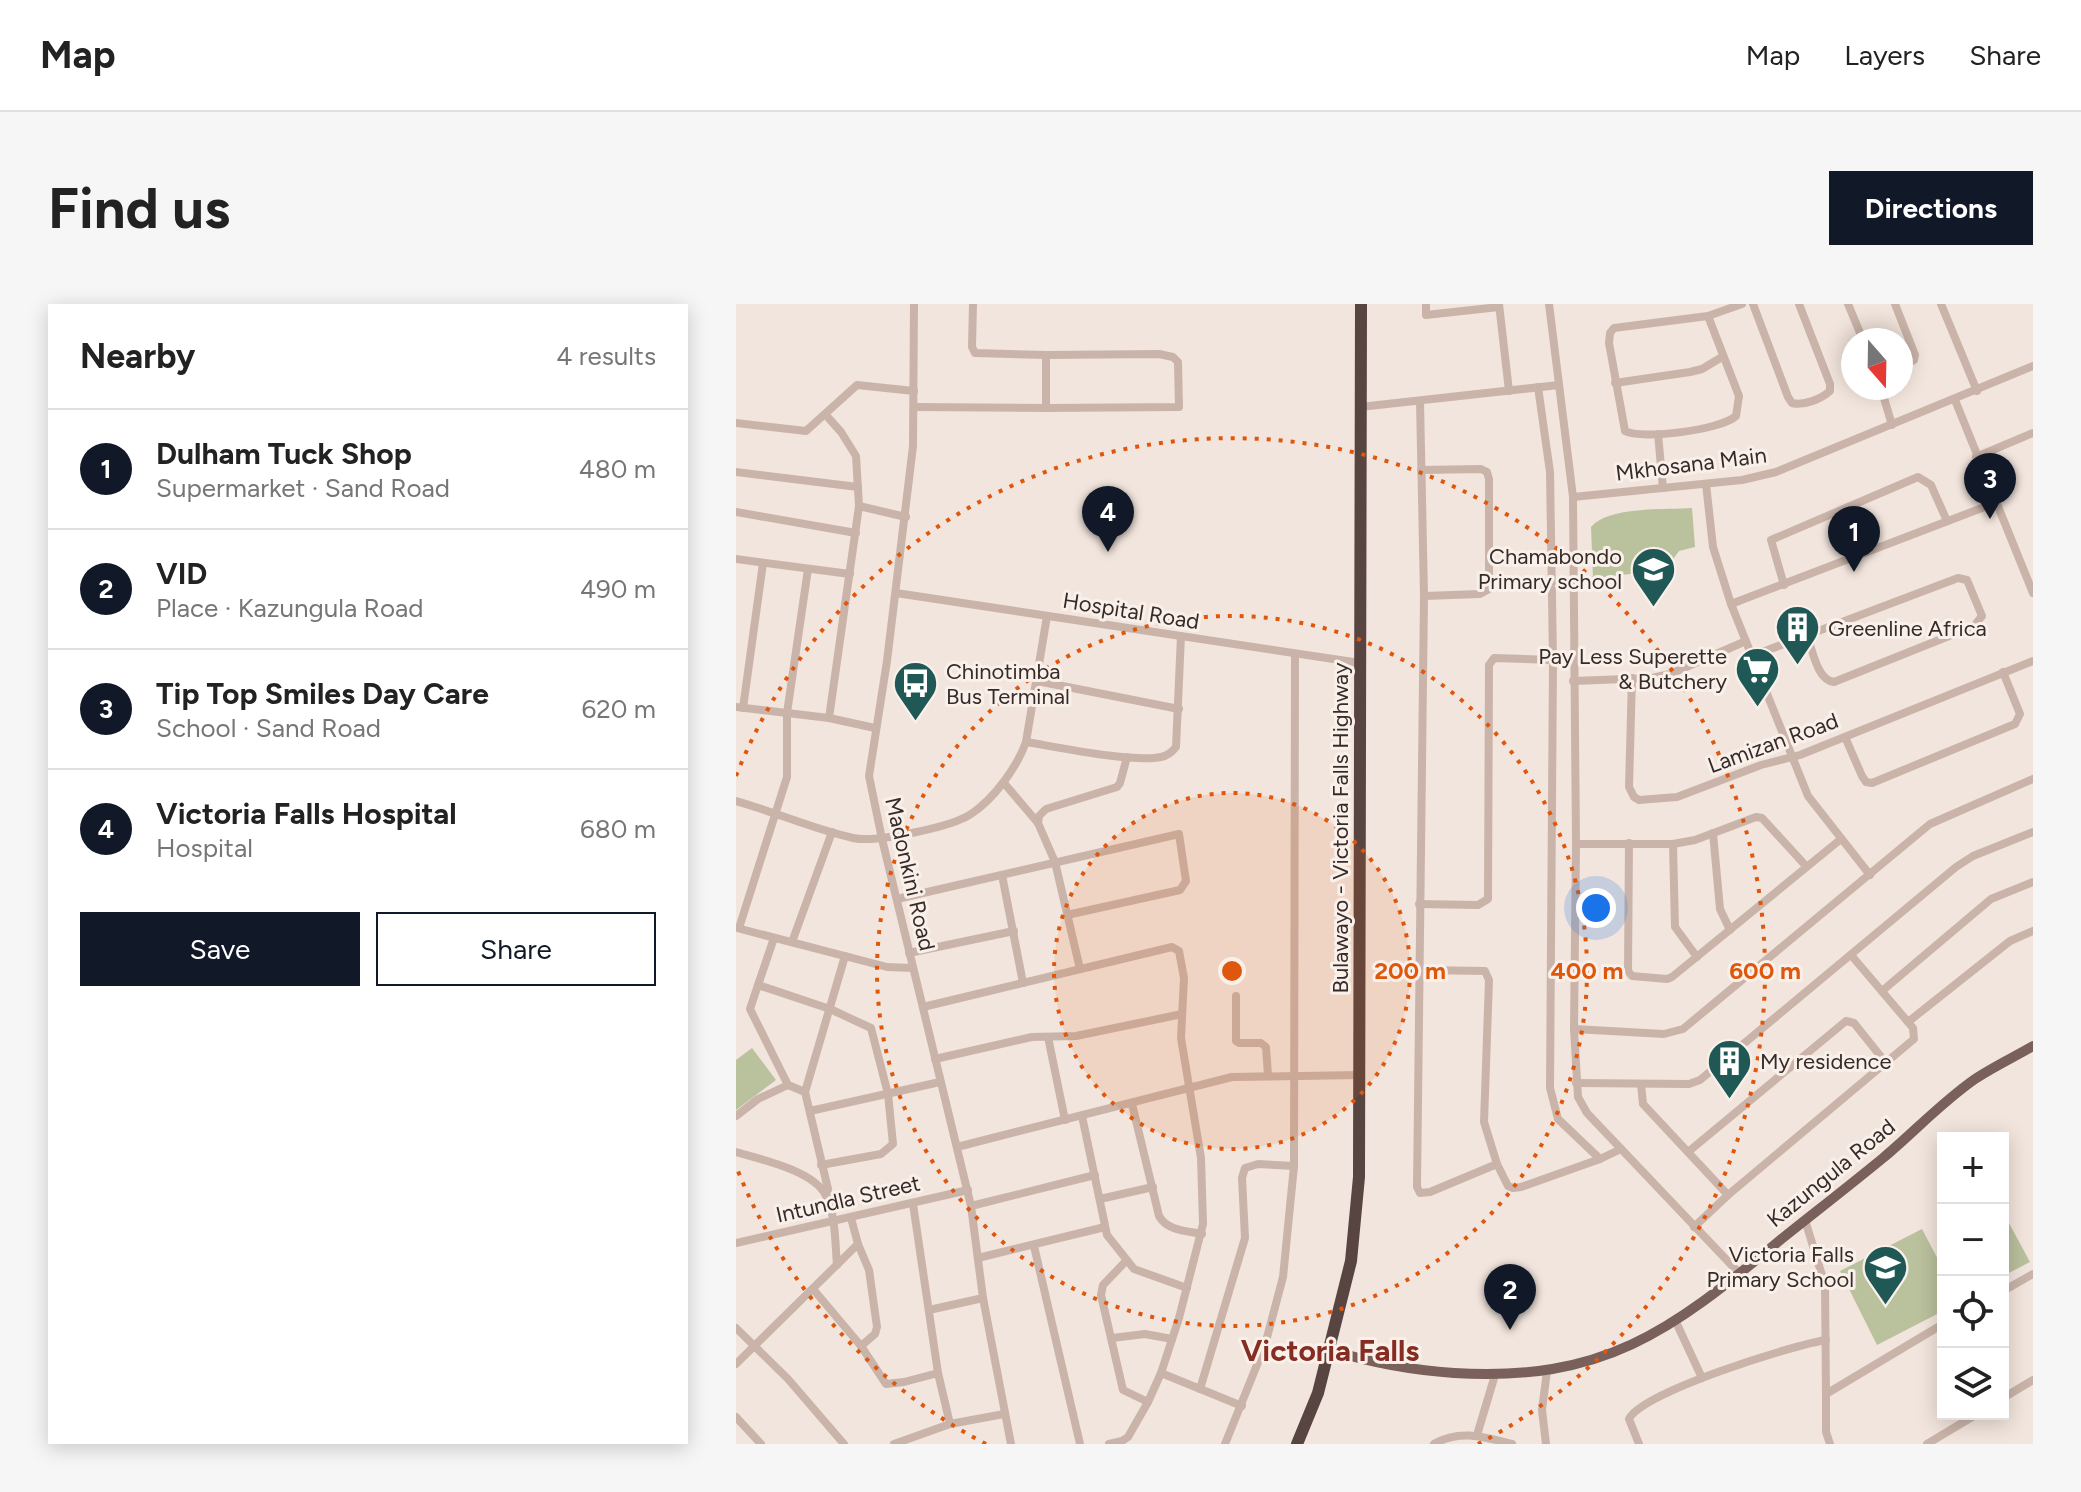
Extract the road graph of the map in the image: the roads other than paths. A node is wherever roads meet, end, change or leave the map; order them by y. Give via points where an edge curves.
1 (914, 304) edge
2 (973, 304) edge
3 (1361, 304) edge
4 (1426, 304) edge
5 (1549, 304) edge
6 (1742, 304) edge
7 (1753, 304) edge
8 (1799, 304) edge
9 (1848, 304) edge
10 (1895, 304) edge
11 (1942, 304) edge
12 (1499, 306) edge
13 (1708, 316) junction
14 (1858, 328) edge
15 (1904, 328) edge
16 (1046, 355) junction
17 (1722, 357) junction
18 (2033, 366) edge
19 (1615, 383) junction
20 (1559, 385) junction
21 (1538, 387) junction
22 (914, 391) junction
23 (1509, 391) junction
24 (1977, 391) junction
25 (1885, 400) edge
26 (1955, 400) junction
27 (1420, 401) junction
28 (914, 407) junction
29 (1360, 407) junction
30 (1046, 408) junction
31 (825, 414) junction
32 (736, 423) edge
33 (1892, 425) junction
34 (2033, 433) edge
35 (1658, 434) junction
36 (1976, 457) junction
37 (1421, 470) junction
38 (736, 472) edge
39 (736, 478) edge
40 (1706, 484) junction
41 (858, 487) junction
42 (1663, 488) junction
43 (1573, 497) junction
44 (1995, 503) junction
45 (859, 506) junction
46 (736, 512) edge
47 (906, 517) junction
48 (1947, 521) junction
49 (856, 533) junction
50 (736, 559) edge
51 (763, 563) junction
52 (808, 569) junction
53 (850, 574) junction
54 (1784, 585) junction
55 (896, 593) junction
56 (2033, 593) edge
57 (1424, 596) junction
58 (1731, 604) junction
59 (1047, 616) junction
60 (1181, 636) junction
61 (1807, 636) junction
62 (1746, 641) junction
63 (1295, 655) junction
64 (1752, 656) junction
65 (1553, 660) junction
66 (2033, 661) edge
67 (1360, 663) junction
68 (2003, 672) junction
69 (1632, 678) junction
70 (1037, 681) junction
71 (1573, 681) junction
72 (740, 708) edge
73 (1179, 709) junction
74 (787, 713) junction
75 (829, 718) junction
76 (875, 728) junction
77 (1845, 737) junction
78 (1026, 742) junction
79 (1127, 757) junction
80 (1793, 757) junction
81 (2033, 779) edge
82 (1004, 783) junction
83 (736, 801) edge
84 (775, 812) junction
85 (1038, 823) junction
86 (832, 832) junction
87 (2033, 832) edge
88 (1713, 833) junction
89 (882, 839) junction
90 (1841, 839) junction
91 (1629, 843) junction
92 (1576, 844) junction
93 (1673, 844) junction
94 (1055, 862) junction
95 (1806, 866) junction
96 (1002, 875) junction
97 (1870, 875) junction
98 (2033, 882) edge
99 (897, 899) junction
100 (1419, 904) junction
101 (1067, 915) junction
102 (737, 928) edge
103 (1730, 930) junction
104 (1014, 931) junction
105 (2033, 931) edge
106 (774, 938) junction
107 (792, 942) junction
108 (909, 953) junction
109 (1851, 955) junction
110 (845, 956) junction
111 (1697, 957) junction
112 (913, 968) junction
113 (1080, 969) junction
114 (1420, 970) junction
115 (1023, 983) junction
116 (758, 985) junction
117 (1882, 991) junction
118 (1236, 996) dead end
119 (923, 1007) junction
120 (830, 1009) junction
121 (1182, 1014) junction
122 (1908, 1022) junction
123 (1574, 1029) junction
124 (1048, 1037) junction
125 (2033, 1046) edge
126 (2027, 1054) edge
127 (935, 1059) junction
128 (1886, 1063) junction
129 (1268, 1075) junction
130 (1294, 1075) junction
131 (1360, 1075) junction
132 (940, 1082) junction
133 (1576, 1083) junction
134 (1641, 1084) junction
135 (788, 1085) junction
136 (1188, 1090) junction
137 (805, 1092) junction
138 (888, 1094) junction
139 (1132, 1104) junction
140 (810, 1111) junction
141 (736, 1116) edge
142 (1082, 1116) junction
143 (1065, 1120) junction
144 (957, 1147) junction
145 (1621, 1149) junction
146 (736, 1152) edge
147 (1688, 1152) junction
148 (1600, 1159) junction
149 (1497, 1164) junction
150 (821, 1165) junction
151 (1294, 1166) junction
152 (1095, 1175) junction
153 (1153, 1187) junction
154 (968, 1190) junction
155 (1728, 1195) junction
156 (827, 1196) junction
157 (1100, 1199) junction
158 (913, 1204) junction
159 (971, 1206) junction
160 (851, 1218) junction
161 (1805, 1220) junction
162 (833, 1221) junction
163 (1105, 1227) junction
164 (1694, 1227) junction
165 (1202, 1234) junction
166 (736, 1243) edge
167 (858, 1244) junction
168 (1034, 1246) junction
169 (978, 1258) junction
170 (1126, 1261) junction
171 (837, 1265) junction
172 (1740, 1274) junction
173 (2033, 1274) edge
174 (1187, 1288) junction
175 (2009, 1288) edge
176 (813, 1289) junction
177 (983, 1298) junction
178 (929, 1310) junction
179 (1676, 1322) junction
180 (736, 1328) edge
181 (1937, 1328) edge
182 (1112, 1338) junction
183 (1172, 1339) junction
184 (1826, 1340) junction
185 (753, 1346) junction
186 (861, 1346) junction
187 (1330, 1350) junction
188 (736, 1364) edge
189 (1547, 1371) junction
190 (938, 1373) junction
191 (1161, 1373) junction
192 (1495, 1375) junction
193 (1702, 1378) junction
194 (2033, 1380) edge
195 (1200, 1389) junction
196 (1826, 1394) junction
197 (2009, 1394) edge
198 (1148, 1402) junction
199 (1242, 1406) junction
200 (1004, 1414) junction
201 (736, 1417) edge
202 (1967, 1420) edge
203 (950, 1424) junction
204 (1943, 1434) junction
205 (1477, 1435) junction
206 (908, 1440) edge
207 (761, 1444) edge
208 (844, 1444) edge
209 (894, 1444) edge
210 (1011, 1444) edge
211 (1080, 1444) edge
212 (1109, 1444) edge
213 (1225, 1444) edge
214 (1297, 1444) edge
215 (1434, 1444) edge
216 (1512, 1444) edge
217 (1546, 1444) edge
218 (1639, 1444) edge
219 (1830, 1444) edge
220 (1927, 1444) edge
221 (1949, 1444) edge

1 - 22 street, Madonkini Road
2 - 16 street via 975,353
3 - 29 highway, Bulawayo - Victoria Falls Highway
4 - 12 street via 1426,315
5 - 20 street
6 - 13 street
7 - 8 street via 1788,397 1799,405 1824,396 1830,384
9 - 14 street
10 - 15 street
11 - 24 street
12 - 23 street
13 - 17 street
13 - 19 street via 1614,328 1609,343
16 - 30 street
16 - 30 street via 1173,357 1178,362 1179,407
17 - 19 street via 1690,372
17 - 35 street via 1739,396 1736,416 1721,425
18 - 24 street, Mkhosana Main
19 - 35 street via 1625,431 1633,436
20 - 21 street
20 - 43 street
21 - 23 street
21 - 65 street via 1550,472
22 - 28 street, Madonkini Road
22 - 31 street via 857,385
23 - 27 street
24 - 26 street, Mkhosana Main
25 - 33 street
26 - 33 street, Mkhosana Main
26 - 36 street
27 - 29 street
27 - 37 street
28 - 30 street
28 - 47 street, Madonkini Road
29 - 67 highway, Bulawayo - Victoria Falls Highway
31 - 32 street via 800,432
31 - 41 street via 856,456
33 - 40 street, Mkhosana Main via 1776,472
34 - 36 street
35 - 42 street
36 - 44 street
37 - 57 street
37 - 57 street via 1481,469 1489,479 1489,589 1480,594
38 - 39 street
38 - 41 street
40 - 42 street, Mkhosana Main
40 - 58 street via 1713,547
41 - 45 street
42 - 43 street, Mkhosana Main
43 - 71 street
44 - 48 street
44 - 56 street
45 - 47 street
45 - 49 street
46 - 49 street
47 - 55 street, Madonkini Road
48 - 54 street
48 - 54 street via 1931,485 1918,477 1771,540
49 - 53 street
50 - 51 street
51 - 52 street
51 - 72 street
52 - 53 street
52 - 74 street
53 - 75 street
54 - 58 street
55 - 59 street, Hospital Road
55 - 76 street, Madonkini Road
57 - 100 street
58 - 62 street
59 - 60 street, Hospital Road
59 - 70 street
60 - 63 street, Hospital Road
60 - 73 street
61 - 61 street via 1958,578 1967,580 1982,616 1974,626 1834,682 1823,677
61 - 64 street
62 - 64 street
62 - 69 street via 1670,674
63 - 67 street, Hospital Road
63 - 130 street
64 - 80 street
65 - 100 street via 1494,658 1489,665 1488,899 1478,905
65 - 148 street via 1550,1088 1558,1119
66 - 68 street, Lamizan Road
67 - 131 highway, Bulawayo - Victoria Falls Highway
68 - 77 street, Lamizan Road
68 - 77 street via 2020,714 2015,724 1872,783 1862,776
69 - 71 street
69 - 80 street, Lamizan Road via 1629,787 1639,800 1677,797
70 - 73 street
70 - 78 street
71 - 92 street
72 - 74 street
73 - 79 street via 1173,751 1158,758
74 - 75 street
74 - 84 street via 787,777
75 - 76 street
76 - 89 street, Madonkini Road via 869,776
77 - 80 street, Lamizan Road
78 - 79 street
78 - 82 street
79 - 85 street via 1117,787 1046,809
80 - 90 street via 1808,796
81 - 97 street via 1942,817
82 - 85 street
82 - 89 street via 971,815
83 - 84 street
84 - 86 street
84 - 102 street
85 - 94 street
86 - 89 street
86 - 107 street
87 - 109 street via 1956,867
88 - 93 street
88 - 95 street via 1750,817 1762,818
88 - 103 street via 1720,909
89 - 99 street, Madonkini Road
90 - 95 street
90 - 97 street
91 - 92 street
91 - 93 street
91 - 111 street via 1629,974 1667,979
92 - 123 street
93 - 111 street via 1675,927
94 - 96 street
94 - 101 street
94 - 101 street via 1179,834 1186,876 1180,890
95 - 103 street
96 - 99 street
96 - 104 street
97 - 123 street via 1683,1029 1664,1034
98 - 117 street via 1991,899
99 - 108 street, Madonkini Road
100 - 114 street
101 - 113 street
102 - 106 street
103 - 111 street
104 - 108 street
104 - 115 street
105 - 122 street via 2010,941
106 - 107 street
106 - 116 street
107 - 110 street
108 - 112 street, Madonkini Road
109 - 117 street
109 - 134 street via 1700,1080
110 - 112 street
110 - 120 street
112 - 119 street, Madonkini Road
113 - 115 street
113 - 121 street via 1172,947 1182,960
114 - 149 street via 1485,971 1489,980 1484,1122
114 - 149 street via 1417,1187 1420,1193 1430,1192
115 - 119 street
116 - 120 street
116 - 135 street via 750,1009
117 - 122 street
118 - 129 street via 1236,1041 1266,1047
119 - 127 street, Madonkini Road
120 - 137 street
120 - 138 street via 871,1028
121 - 124 street
121 - 136 street
122 - 128 street via 1914,1039
123 - 133 street
124 - 127 street
124 - 143 street
125 - 126 main road, Kazungula Road
126 - 161 main road, Kazungula Road via 1976,1079
127 - 132 street, Madonkini Road
128 - 147 street via 1854,1023 1846,1021
128 - 155 street
129 - 130 street
129 - 136 street via 1232,1077
130 - 131 street
130 - 151 street
131 - 187 highway, Bulawayo - Victoria Falls Highway via 1356,1227
132 - 138 street
132 - 144 street, Madonkini Road
133 - 134 street
133 - 145 street via 1582,1106
134 - 147 street via 1643,1104
135 - 137 street
135 - 141 street
136 - 139 street
136 - 165 street via 1203,1173
137 - 140 street
138 - 140 street
138 - 150 street via 894,1139 890,1149
139 - 142 street
139 - 153 street
140 - 150 street
142 - 143 street
142 - 152 street
143 - 144 street
144 - 154 street, Madonkini Road
145 - 148 street
145 - 164 street
146 - 156 street via 796,1173
147 - 155 street
148 - 149 street via 1513,1188
150 - 156 street
151 - 195 street via 1245,1168 1245,1238
151 - 199 street via 1283,1277
152 - 157 street
152 - 159 street
153 - 157 street
153 - 165 street via 1163,1223
154 - 158 street, Intundla Street
154 - 159 street, Madonkini Road
155 - 164 street
156 - 162 street
157 - 163 street
158 - 160 street, Intundla Street
158 - 178 street
159 - 169 street, Madonkini Road
160 - 162 street, Intundla Street
160 - 167 street
161 - 172 main road, Kazungula Road
161 - 184 street via 1825,1285
162 - 166 street, Intundla Street
162 - 171 street
163 - 168 street
163 - 170 street
164 - 172 street
165 - 174 street
167 - 171 street
167 - 186 street via 869,1270 877,1327
168 - 169 street
168 - 211 street
169 - 177 street, Madonkini Road
170 - 174 street via 1142,1273
170 - 182 street via 1101,1289
171 - 176 street
172 - 179 main road, Kazungula Road
173 - 175 street
174 - 183 street
176 - 185 street
176 - 186 street
177 - 178 street
177 - 200 street, Madonkini Road
178 - 190 street
179 - 189 main road, Kazungula Road via 1617,1352
179 - 193 street
180 - 185 street
181 - 196 street
182 - 183 street via 1145,1334
182 - 198 street via 1124,1392
183 - 191 street
184 - 193 street
184 - 196 street
185 - 188 street
185 - 208 street
186 - 190 street via 886,1384
187 - 192 main road, Kazungula Road via 1400,1369
187 - 214 highway, Bulawayo - Victoria Falls Highway
189 - 192 main road, Kazungula Road
189 - 217 street via 1542,1410
190 - 203 street
191 - 195 street
191 - 198 street
192 - 205 street
193 - 218 street via 1636,1408 1629,1419
194 - 197 street
195 - 199 street
196 - 219 street
198 - 212 street via 1128,1437
199 - 213 street
200 - 203 street
200 - 210 street, Madonkini Road
201 - 207 street
202 - 204 street
203 - 206 street
204 - 220 street
204 - 221 street
205 - 215 street via 1449,1436
205 - 216 street
206 - 209 street

